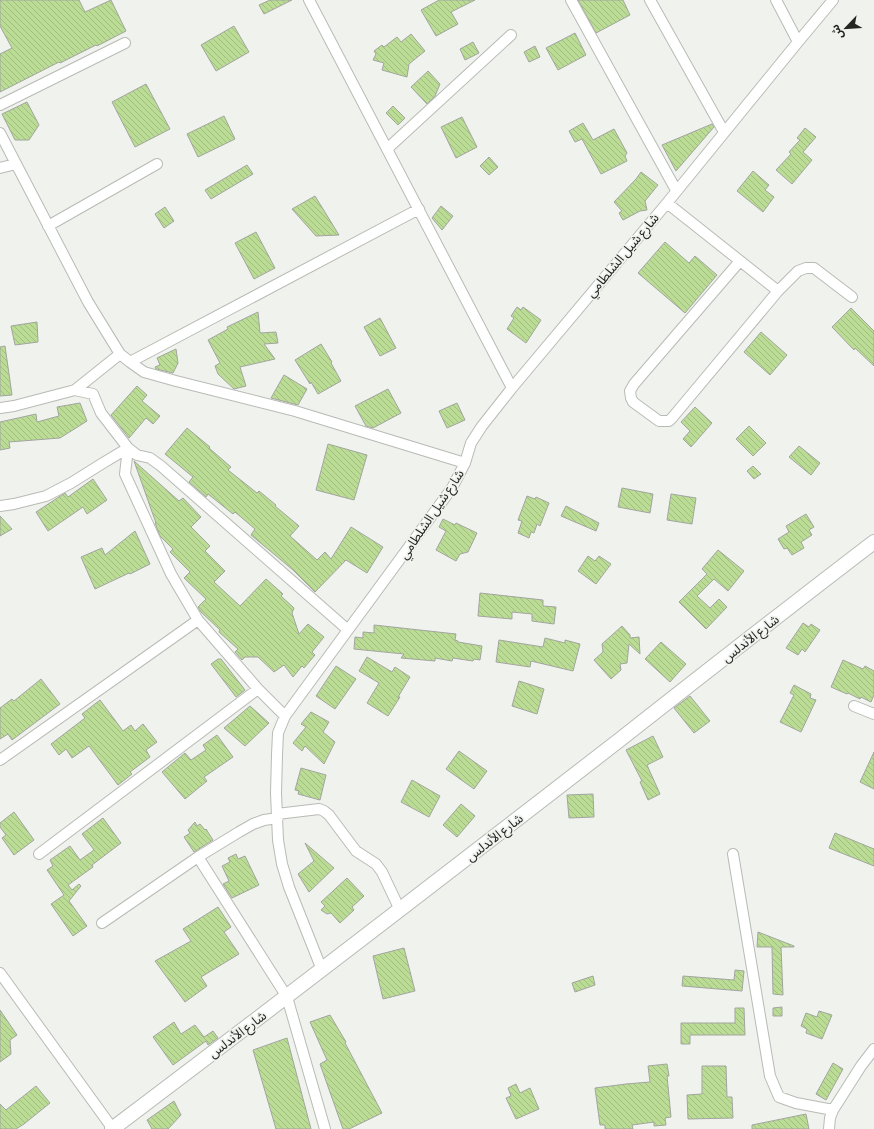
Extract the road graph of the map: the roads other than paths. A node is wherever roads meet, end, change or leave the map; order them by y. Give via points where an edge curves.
1 (310, 0) edge
2 (571, 0) edge
3 (650, 0) edge
4 (776, 0) edge
5 (834, 0) edge
6 (511, 35) dead end
7 (798, 42) junction
8 (125, 43) dead end
9 (0, 105) edge
10 (724, 132) junction
11 (0, 133) edge
12 (387, 150) junction
13 (16, 164) junction
14 (157, 164) dead end
15 (0, 168) edge
16 (676, 190) junction
17 (667, 203) junction
18 (419, 209) junction
19 (48, 226) junction
20 (740, 261) junction
21 (778, 291) junction
22 (852, 297) dead end
23 (120, 354) junction
24 (130, 362) junction
25 (512, 388) junction
26 (75, 390) junction
27 (0, 408) edge
28 (128, 448) junction
29 (465, 463) junction
30 (0, 506) edge
31 (874, 542) edge
32 (198, 620) junction
33 (348, 630) junction
34 (258, 689) junction
35 (854, 706) dead end
36 (874, 714) edge
37 (285, 716) junction
38 (0, 760) edge
39 (278, 816) junction
40 (39, 854) dead end
41 (733, 854) dead end
42 (198, 857) junction
43 (400, 910) junction
44 (102, 924) dead end
45 (322, 970) junction
46 (0, 973) edge
47 (287, 997) junction
48 (874, 1049) edge
49 (833, 1110) junction
50 (112, 1129) edge
51 (325, 1129) edge
52 (829, 1129) edge

1 - 12 street
2 - 16 street
3 - 10 street
4 - 7 street
5 - 7 street, شارع شيل الشلطامي
6 - 12 street
7 - 10 street, شارع شيل الشلطامي
8 - 9 street
10 - 16 street, شارع شيل الشلطامي
11 - 13 street
12 - 18 street
13 - 15 street
13 - 19 street
14 - 19 street
16 - 17 street, شارع شيل الشلطامي
17 - 20 street
17 - 25 street, شارع شيل الشلطامي
18 - 24 street
18 - 25 street
19 - 23 street via 88,302
20 - 21 street
20 - 21 street via 634,384 630,391 633,402 659,421 672,418
21 - 22 street via 798,271 814,268
23 - 24 street
23 - 26 street
24 - 29 street via 147,372 176,381 295,411
25 - 29 street, شارع شيل الشلطامي via 478,432
26 - 27 street
26 - 28 street via 93,394 101,414
28 - 30 street via 46,496
28 - 32 street via 125,474 171,574
28 - 33 street via 161,466
29 - 33 street, شارع شيل الشلطامي via 452,488
31 - 43 main road, شارع الأندلس
32 - 34 street
32 - 38 street
33 - 37 street, شارع شيل الشلطامي
34 - 37 street
34 - 40 street
35 - 36 street
37 - 39 street, شارع شيل الشلطامي via 278,733
39 - 42 street via 253,824
39 - 43 street via 319,809 324,811 356,850 376,864
39 - 45 street, شارع شيل الشلطامي via 282,864
41 - 49 street via 770,1076 779,1097
42 - 44 street
42 - 47 street
43 - 45 main road, شارع الأندلس
45 - 47 main road, شارع الأندلس
46 - 50 street
47 - 50 main road, شارع الأندلس
47 - 51 street
48 - 49 street
49 - 52 street

